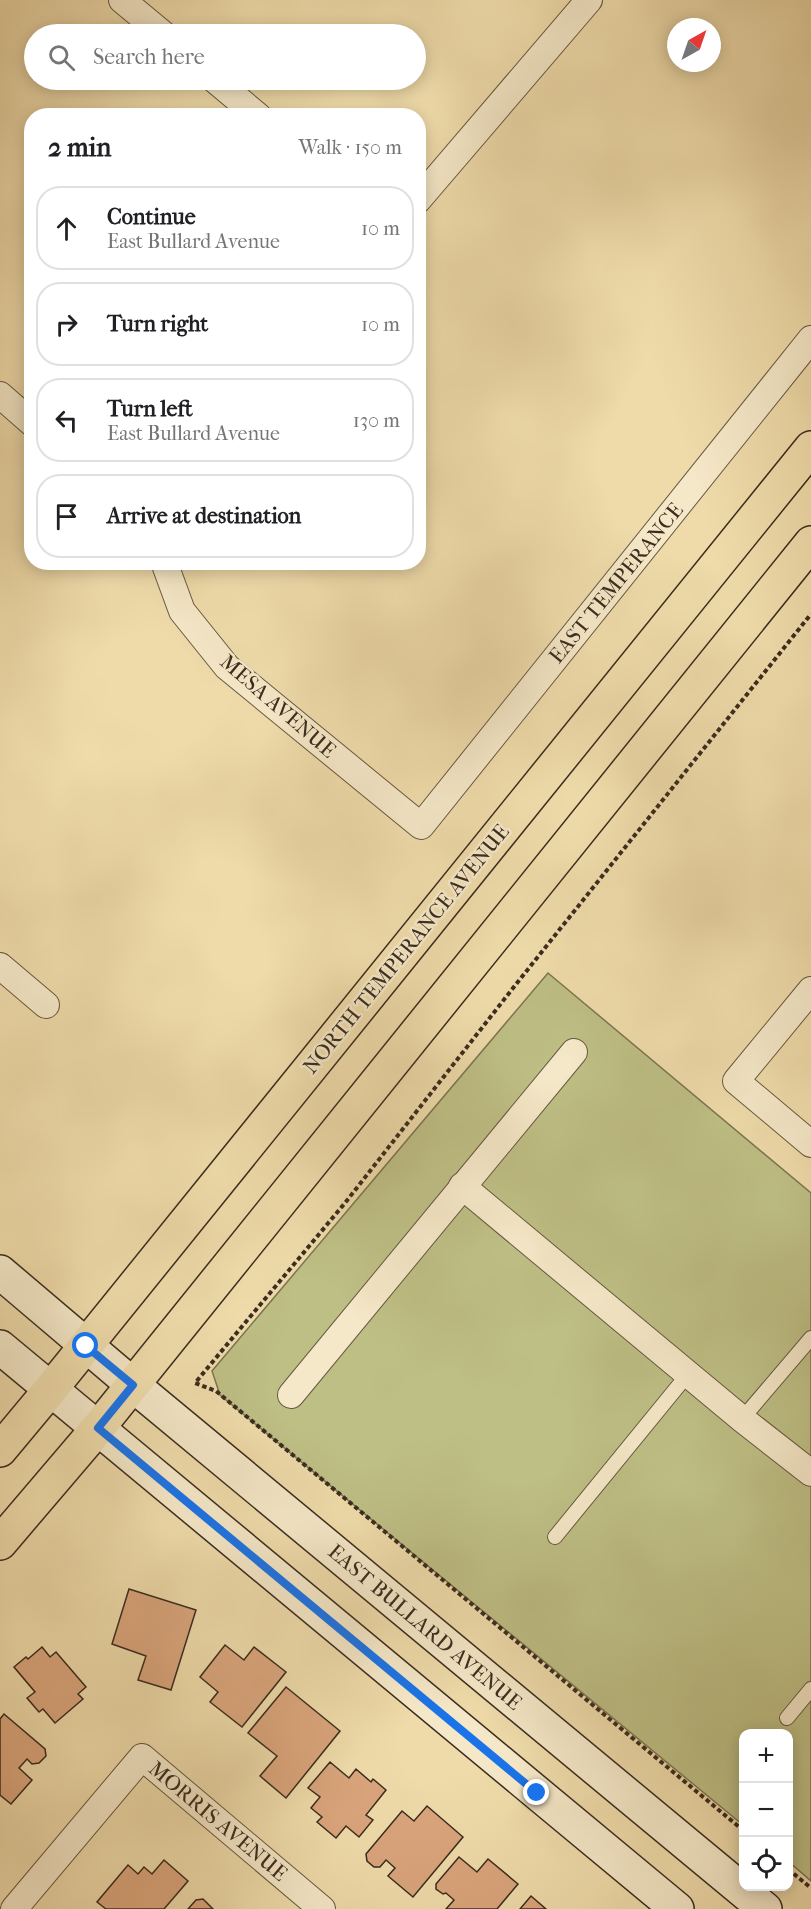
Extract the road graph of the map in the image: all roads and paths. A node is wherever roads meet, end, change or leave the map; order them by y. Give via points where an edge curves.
1 (122, 0) edge
2 (589, 0) edge
3 (151, 24) edge
4 (227, 90) edge
5 (248, 108) edge
6 (426, 191) edge
7 (811, 339) edge
8 (0, 395) edge
9 (24, 416) edge
10 (811, 448) edge
11 (811, 543) edge
12 (168, 570) edge
13 (811, 614) edge
14 (421, 826) joint
15 (0, 966) edge
16 (811, 990) edge
17 (46, 1005) dead end
18 (574, 1052) dead end
19 (811, 1144) edge
20 (462, 1186) junction
21 (0, 1272) edge
22 (811, 1338) edge
23 (86, 1346) junction
24 (0, 1347) edge
25 (688, 1374) junction
26 (133, 1385) junction
27 (50, 1390) junction
28 (291, 1395) dead end
29 (742, 1419) junction
30 (98, 1428) junction
31 (0, 1450) edge
32 (811, 1473) edge
33 (555, 1537) dead end
34 (0, 1543) edge
35 (811, 1689) edge
36 (787, 1718) dead end
37 (739, 1827) edge
38 (793, 1872) edge
39 (811, 1888) edge
40 (14, 1909) edge
41 (322, 1909) edge
42 (677, 1909) edge
43 (765, 1909) edge

1 - 3 street
2 - 6 street
4 - 5 street
7 - 14 street, EAST TEMPERANCE
8 - 9 street
10 - 23 main road, NORTH TEMPERANCE AVENUE
11 - 26 main road
12 - 14 street, MESA AVENUE via 182,611 227,667
13 - 37 path via 345,1203 195,1383 216,1391
15 - 17 street
16 - 19 street via 736,1081
18 - 20 street
20 - 25 street
20 - 28 street
21 - 23 main road, EAST BULLARD AVENUE
22 - 29 lane
23 - 26 main road, EAST BULLARD AVENUE
23 - 27 main road, NORTH TEMPERANCE AVENUE
24 - 27 main road
25 - 29 street
25 - 33 lane
26 - 30 main road
26 - 43 main road, EAST BULLARD AVENUE
27 - 30 main road
27 - 31 main road, NORTH TEMPERANCE AVENUE
29 - 32 street
30 - 34 main road
30 - 42 main road
35 - 36 lane
38 - 39 path
40 - 41 street, MORRIS AVENUE via 142,1757

